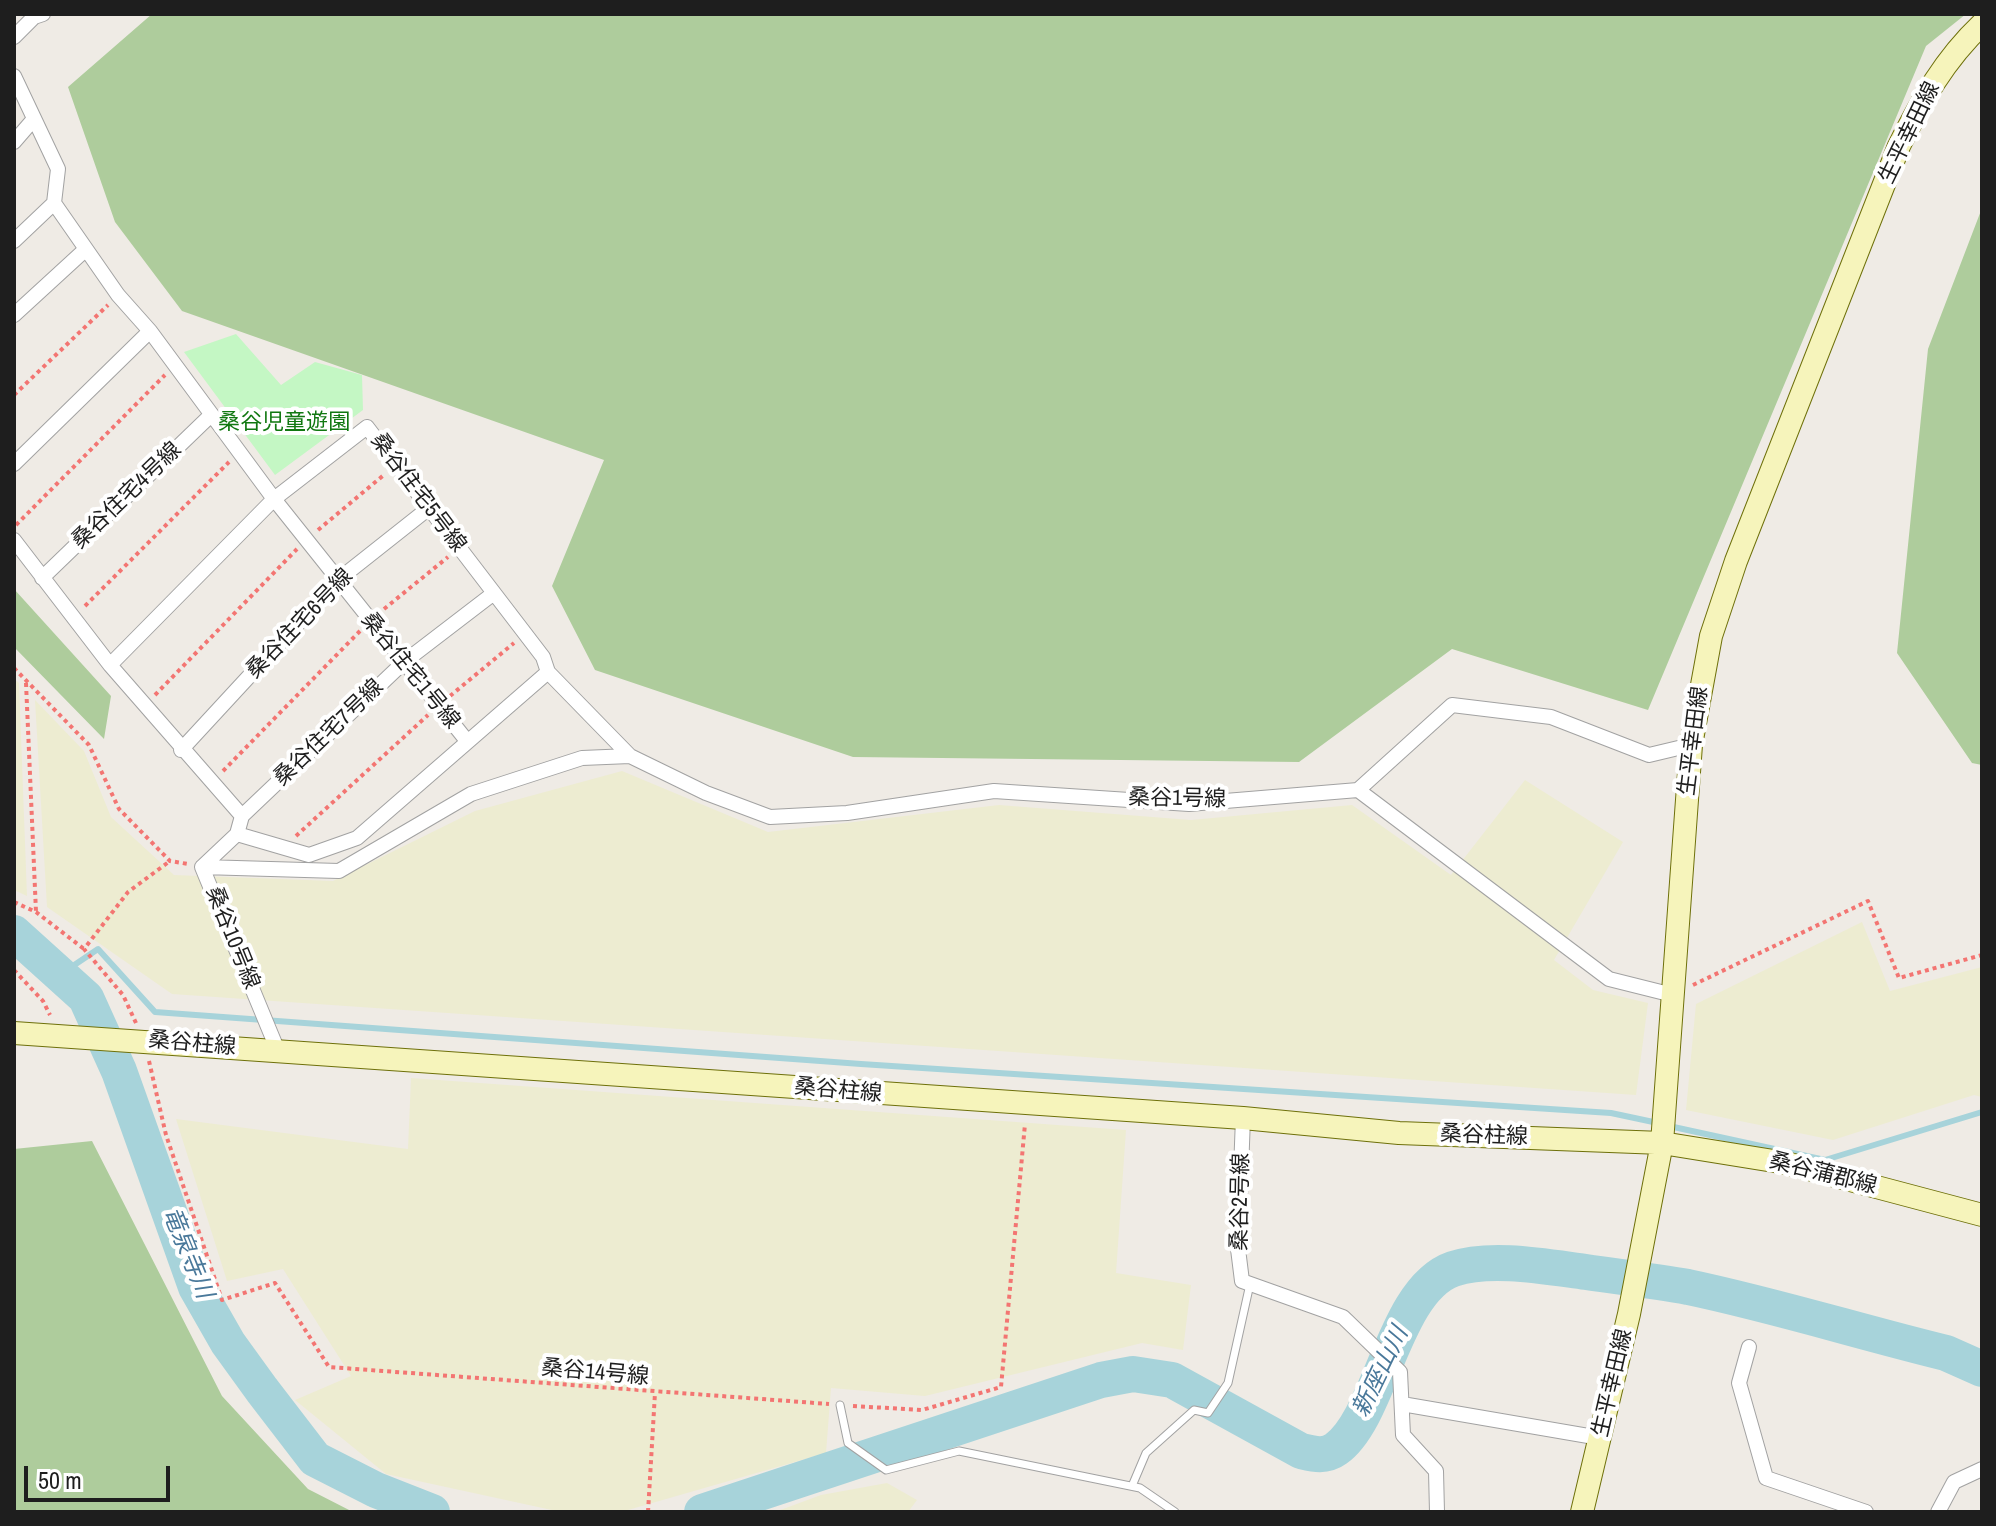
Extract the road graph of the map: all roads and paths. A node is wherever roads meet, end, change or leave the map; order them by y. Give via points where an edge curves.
1 (43, 14) edge
2 (1982, 24) edge
3 (14, 37) edge
4 (14, 76) edge
5 (33, 120) junction
6 (14, 142) edge
7 (54, 203) junction
8 (14, 241) edge
9 (86, 249) junction
10 (118, 295) junction
11 (14, 315) edge
12 (150, 331) junction
13 (175, 365) junction
14 (14, 395) edge
15 (211, 415) junction
16 (239, 452) junction
17 (14, 464) edge
18 (396, 465) junction
19 (274, 499) junction
20 (429, 508) junction
21 (14, 527) edge
22 (306, 539) junction
23 (14, 540) edge
24 (460, 548) junction
25 (42, 578) junction
26 (338, 580) junction
27 (494, 593) junction
28 (73, 618) junction
29 (370, 620) junction
30 (525, 634) junction
31 (404, 662) junction
32 (110, 665) junction
33 (14, 668) edge
34 (548, 672) junction
35 (25, 681) junction
36 (438, 705) junction
37 (144, 706) junction
38 (467, 741) junction
39 (1691, 745) junction
40 (181, 750) junction
41 (630, 756) junction
42 (212, 783) junction
43 (1358, 790) junction
44 (242, 816) junction
45 (237, 834) junction
46 (283, 848) junction
47 (170, 861) junction
48 (202, 867) junction
49 (14, 902) edge
50 (36, 912) junction
51 (84, 949) junction
52 (1982, 955) edge
53 (14, 970) edge
54 (1673, 995) junction
55 (14, 1033) edge
56 (60, 1035) junction
57 (144, 1040) junction
58 (278, 1051) junction
59 (1026, 1105) junction
60 (1243, 1118) junction
61 (1662, 1143) junction
62 (1982, 1215) edge
63 (1250, 1284) junction
64 (1749, 1347) dead end
65 (655, 1393) junction
66 (1402, 1404) junction
67 (840, 1405) junction
68 (1600, 1438) junction
69 (1982, 1469) edge
70 (1132, 1486) junction
71 (648, 1512) edge
72 (1175, 1512) edge
73 (1437, 1512) edge
74 (1582, 1512) edge
75 (1866, 1512) edge
76 (1938, 1512) edge

1 - 3 street
2 - 39 main road, 生平幸田線 via 1956,49 1924,94 1899,146 1736,561 1711,636
4 - 5 street
5 - 6 street
5 - 7 street via 58,169
7 - 8 street
7 - 9 street, 桑谷住宅1号線
9 - 10 street, 桑谷住宅1号線
9 - 11 street
10 - 12 street, 桑谷住宅1号線
10 - 14 path
12 - 13 street, 桑谷住宅1号線
12 - 17 street
13 - 15 street, 桑谷住宅1号線
13 - 21 path
15 - 16 street, 桑谷住宅1号線
15 - 25 street, 桑谷住宅4号線
16 - 19 street, 桑谷住宅1号線
16 - 28 path
18 - 19 street, 桑谷住宅5号線 via 367,427
18 - 20 street, 桑谷住宅5号線
18 - 22 path
19 - 22 street, 桑谷住宅1号線
19 - 32 street, 桑谷住宅5号線
20 - 24 street, 桑谷住宅5号線
20 - 26 street, 桑谷住宅6号線
22 - 26 street, 桑谷住宅1号線
22 - 37 path
23 - 25 street
24 - 27 street, 桑谷住宅5号線
24 - 29 path
25 - 28 street
26 - 29 street, 桑谷住宅1号線
26 - 40 street, 桑谷住宅6号線
27 - 30 street, 桑谷住宅5号線
27 - 31 street, 桑谷住宅7号線
28 - 32 street
29 - 31 street, 桑谷住宅1号線
29 - 42 path
30 - 34 street, 桑谷住宅5号線
30 - 36 path
31 - 36 street, 桑谷住宅1号線
31 - 44 street, 桑谷住宅7号線
32 - 37 street
33 - 35 path
34 - 38 street
34 - 41 street, 桑谷住宅5号線
35 - 47 path via 89,745 119,809
35 - 50 path
36 - 38 street, 桑谷住宅1号線
36 - 46 path
37 - 40 street
38 - 46 street, 桑谷住宅1号線 via 357,838 309,855
39 - 43 street via 1649,755 1551,717 1452,705
39 - 54 main road, 生平幸田線
40 - 42 street
41 - 43 street, 桑谷1号線 via 770,817 847,813 994,791 1189,804
41 - 48 street via 582,758 471,794 339,871
42 - 44 street
43 - 54 street via 1609,979
44 - 45 street
45 - 46 street, 桑谷住宅1号線
45 - 48 street
47 - 48 path, 桑谷10号線
47 - 51 path via 128,892
48 - 58 street, 桑谷10号線
49 - 50 path
50 - 51 path
51 - 57 path via 123,995
52 - 54 path via 1899,978 1868,901
53 - 56 path via 43,1001
54 - 61 main road, 生平幸田線
55 - 56 main road, 桑谷柱線
56 - 57 main road, 桑谷柱線
57 - 58 main road, 桑谷柱線
57 - 65 path, 桑谷14号線 via 166,1135 222,1300 275,1283 329,1367
58 - 59 main road, 桑谷柱線
59 - 60 main road, 桑谷柱線
59 - 67 path, 桑谷14号線 via 1001,1387 922,1410
60 - 61 main road, 桑谷柱線 via 1399,1133
60 - 63 street, 桑谷2号線 via 1238,1249 1242,1281
61 - 62 main road, 桑谷蒲郡線 via 1786,1163
61 - 68 main road, 生平幸田線
63 - 66 street via 1343,1317 1400,1372
63 - 70 lane via 1228,1383 1208,1413 1194,1410 1146,1453
64 - 75 street via 1739,1383 1766,1478
65 - 67 path, 桑谷14号線
65 - 71 path
66 - 68 street
66 - 73 street via 1403,1435 1436,1471
67 - 70 lane via 848,1443 886,1470 959,1451
68 - 74 main road, 生平幸田線
69 - 76 street via 1954,1482
70 - 72 lane

